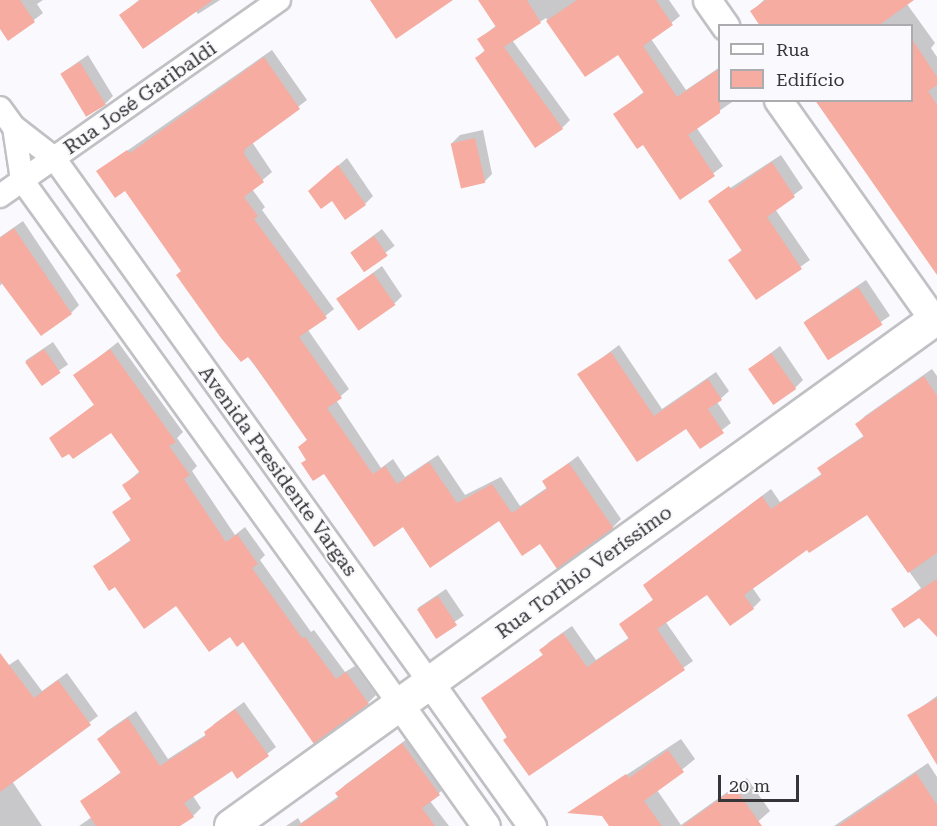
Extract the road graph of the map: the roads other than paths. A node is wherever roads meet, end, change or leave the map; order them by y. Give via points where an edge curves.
1 (279, 0) edge
2 (707, 0) edge
3 (724, 24) edge
4 (779, 102) edge
5 (0, 108) edge
6 (14, 127) junction
7 (54, 158) junction
8 (22, 180) junction
9 (0, 196) edge
10 (936, 320) edge
11 (430, 683) junction
12 (400, 705) junction
13 (231, 826) edge
14 (486, 826) edge
15 (532, 826) edge

1 - 7 street, Rua José Garibaldi
2 - 3 street
4 - 10 street
5 - 6 street, Avenida Presidente Vargas
6 - 7 street, Avenida Presidente Vargas
6 - 8 street, Avenida Presidente Vargas
7 - 8 street, Rua José Garibaldi
7 - 11 street, Avenida Presidente Vargas
8 - 9 street, Rua José Garibaldi
8 - 12 street, Avenida Presidente Vargas
10 - 11 main road, Rua Toríbio Veríssimo
11 - 12 main road, Rua Toríbio Veríssimo
11 - 15 street, Avenida Presidente Vargas
12 - 13 main road, Rua Toríbio Veríssimo
12 - 14 street, Avenida Presidente Vargas

